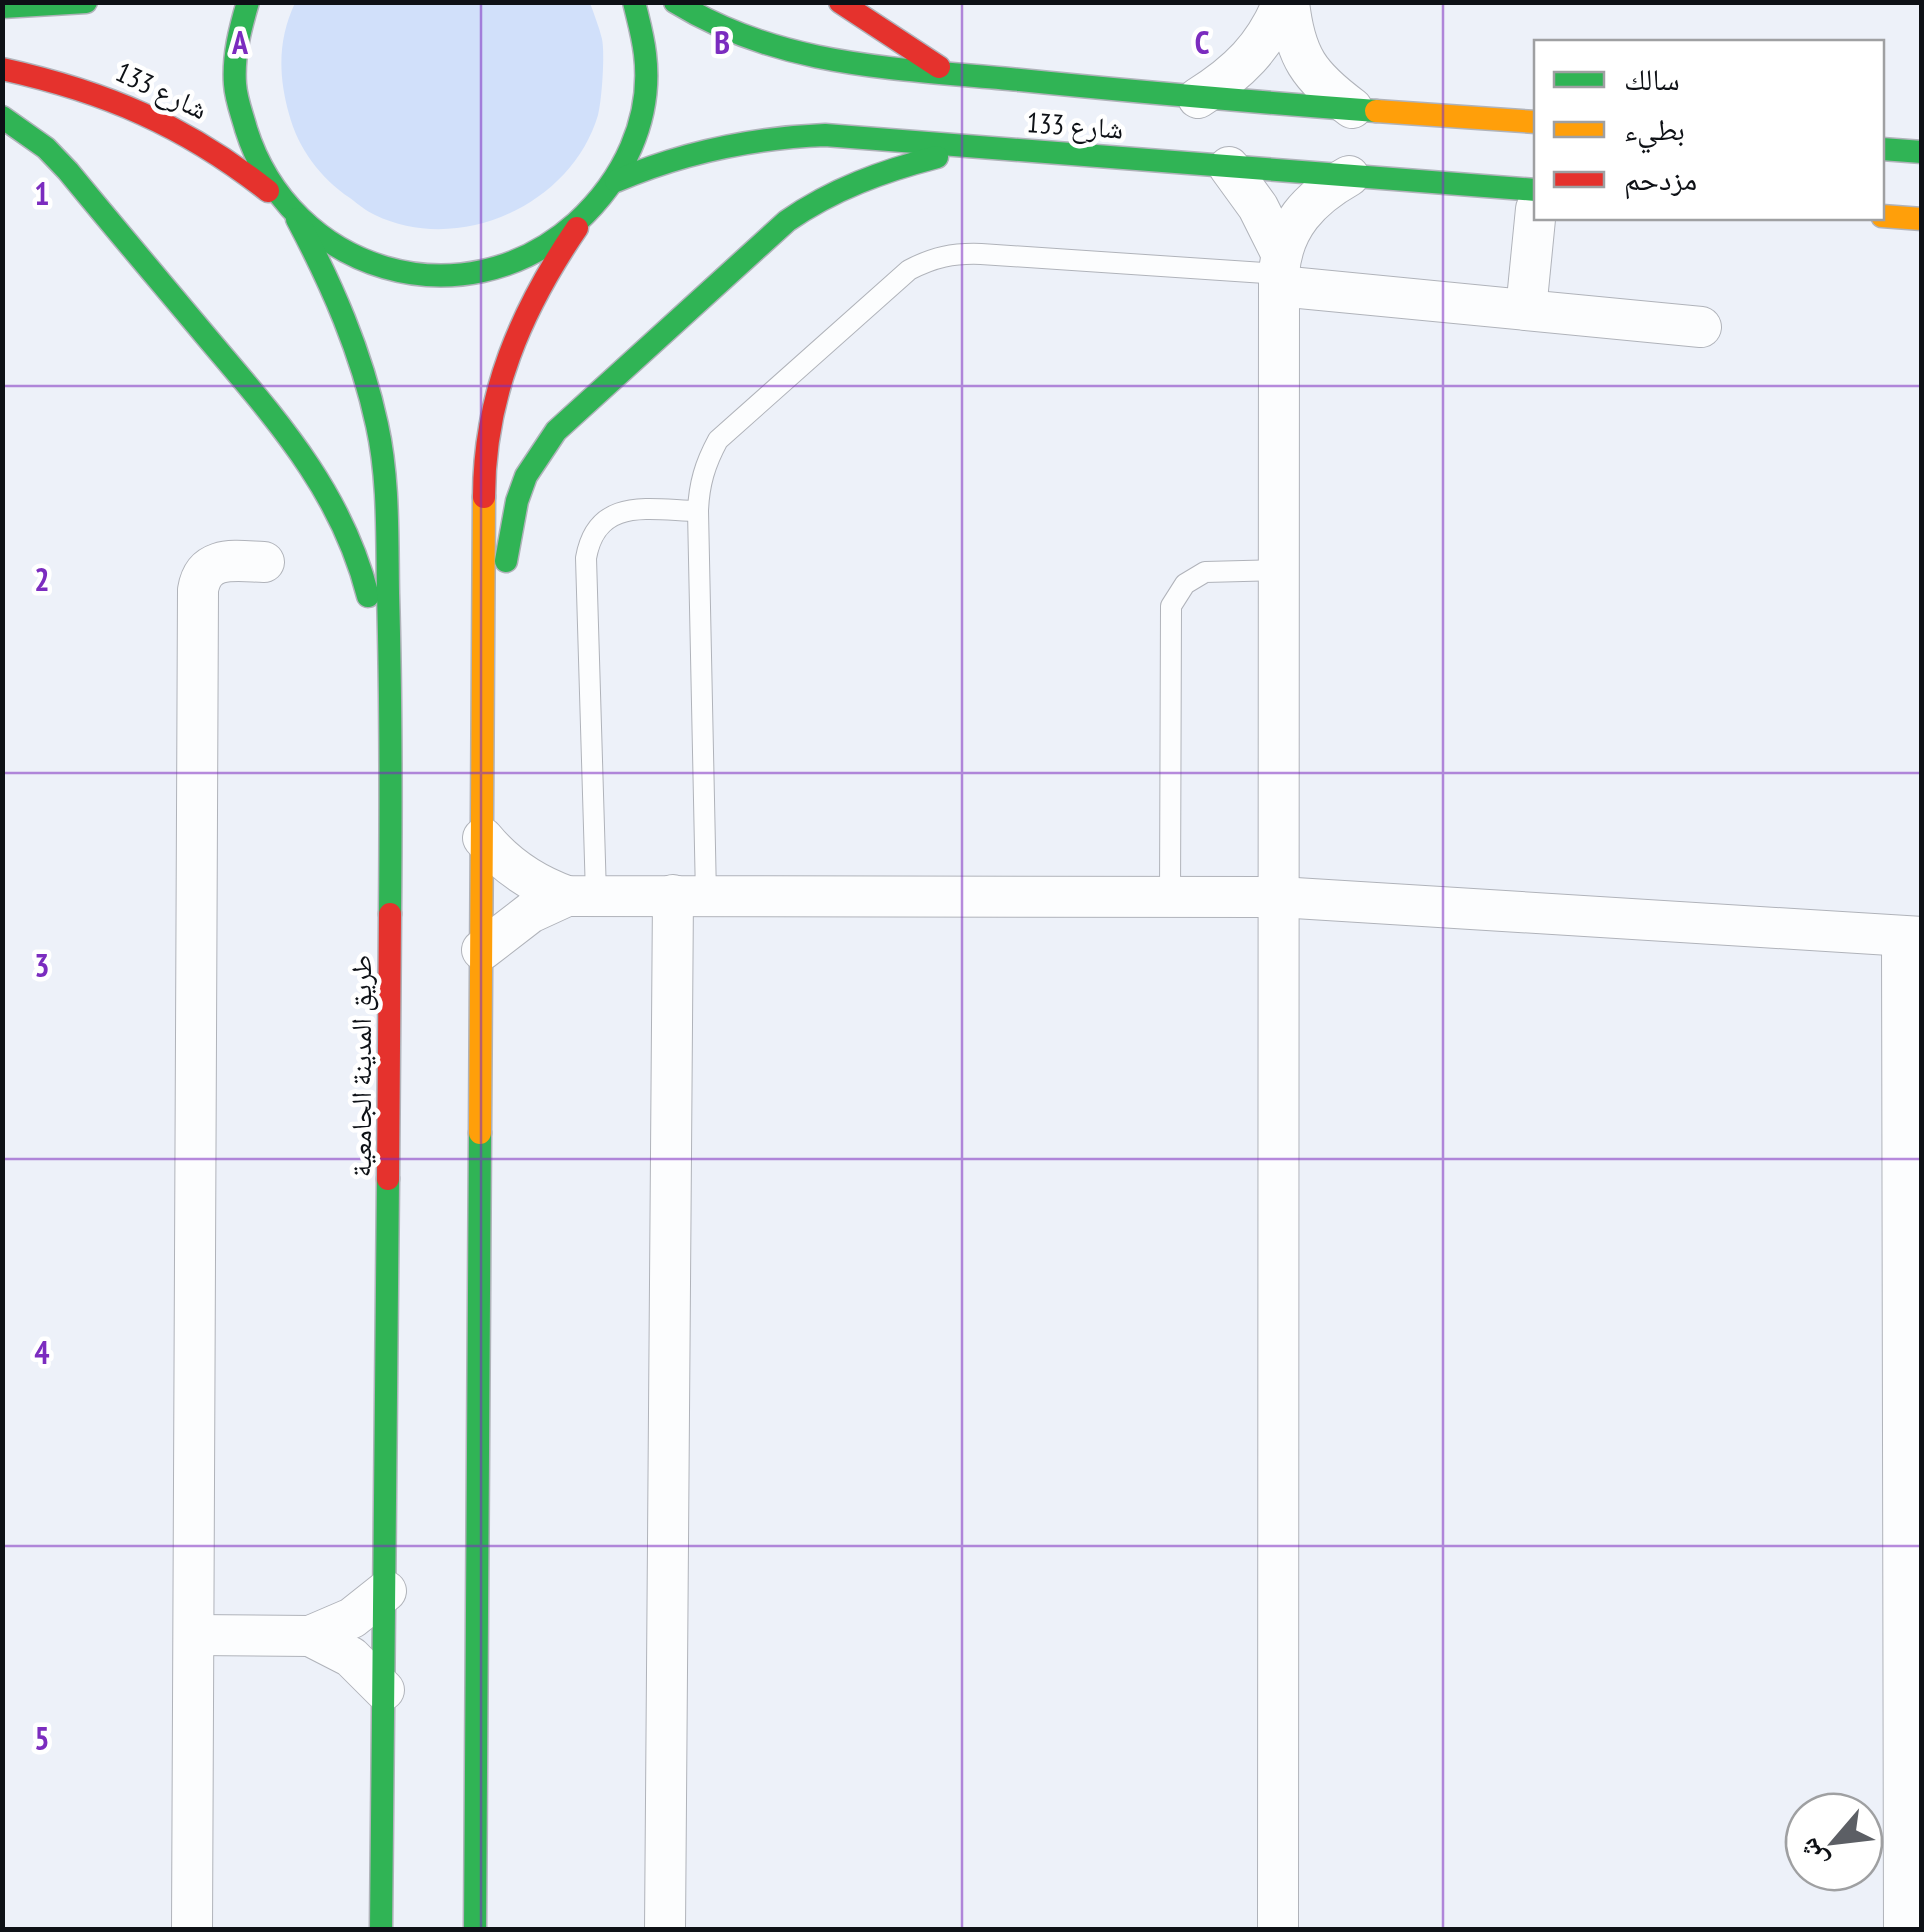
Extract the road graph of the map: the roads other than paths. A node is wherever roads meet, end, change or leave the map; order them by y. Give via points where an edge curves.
1 (86, 2) edge
2 (248, 2) edge
3 (634, 2) edge
4 (674, 2) edge
5 (840, 2) edge
6 (1286, 2) edge
7 (2, 7) edge
8 (2, 70) edge
9 (950, 74) junction
10 (1198, 98) junction
11 (1352, 108) junction
12 (2, 117) edge
13 (1534, 122) edge
14 (974, 148) junction
15 (1884, 149) edge
16 (1922, 152) edge
17 (1229, 167) junction
18 (1349, 176) junction
19 (616, 180) junction
20 (1534, 190) edge
21 (279, 200) junction
22 (1884, 216) edge
23 (296, 219) junction
24 (1922, 219) edge
25 (1535, 220) edge
26 (577, 228) junction
27 (1279, 270) junction
28 (1526, 310) junction
29 (1701, 328) dead end
30 (698, 511) junction
31 (264, 562) dead end
32 (1280, 570) junction
33 (483, 677) junction
34 (392, 732) junction
35 (482, 838) junction
36 (582, 896) junction
37 (690, 896) junction
38 (1279, 897) junction
39 (1170, 898) junction
40 (1912, 936) edge
41 (482, 950) junction
42 (1912, 1562) edge
43 (386, 1591) junction
44 (194, 1635) junction
45 (310, 1636) junction
46 (384, 1690) junction
47 (192, 1930) edge
48 (381, 1930) edge
49 (475, 1930) edge
50 (665, 1930) edge
51 (1278, 1930) edge
52 (1904, 1930) edge

1 - 7 main road
2 - 21 main road via 237,41 236,97 250,152
3 - 19 main road via 646,63 640,124
4 - 9 main road, شارع 133 via 770,48
5 - 9 main road
6 - 10 street via 1247,63
6 - 11 street via 1304,64
8 - 21 main road, شارع 133 via 121,100 231,160
9 - 10 main road, شارع 133
10 - 11 main road, شارع 133
11 - 13 main road, شارع 133
12 - 34 main road via 68,172 327,486 357,549
14 - 17 main road, شارع 133
14 - 19 main road, شارع 133 via 771,136 665,159
14 - 33 main road via 896,166 812,203 556,431 518,501
15 - 16 main road
17 - 18 main road, شارع 133
17 - 27 street via 1258,207
18 - 20 main road, شارع 133
18 - 27 street via 1326,189 1291,227
19 - 26 main road
21 - 23 main road
22 - 24 main road
23 - 26 main road via 346,256 404,276 466,278 526,261
23 - 34 main road, طريق المدينة الجامعية via 346,321 378,428
25 - 28 street
26 - 33 main road via 511,339 492,402 484,466
27 - 28 street
27 - 30 lane via 955,253 931,259 909,270 718,440 699,486
27 - 32 street
28 - 29 street
30 - 36 lane via 615,513 589,539
30 - 37 lane
31 - 44 street via 218,562 207,567 198,590
32 - 38 street
32 - 39 lane via 1205,572 1184,584 1172,606
33 - 35 main road
34 - 43 main road, طريق المدينة الجامعية
35 - 36 street via 531,881
35 - 41 main road
36 - 37 street
36 - 41 street via 513,924
37 - 39 street
37 - 50 street
38 - 39 street
38 - 40 street
38 - 51 street
40 - 42 street
41 - 49 main road
42 - 52 street
43 - 45 street via 352,1618
43 - 46 main road, طريق المدينة الجامعية
44 - 45 street
44 - 47 street
45 - 46 street via 351,1657
46 - 48 main road, طريق المدينة الجامعية

